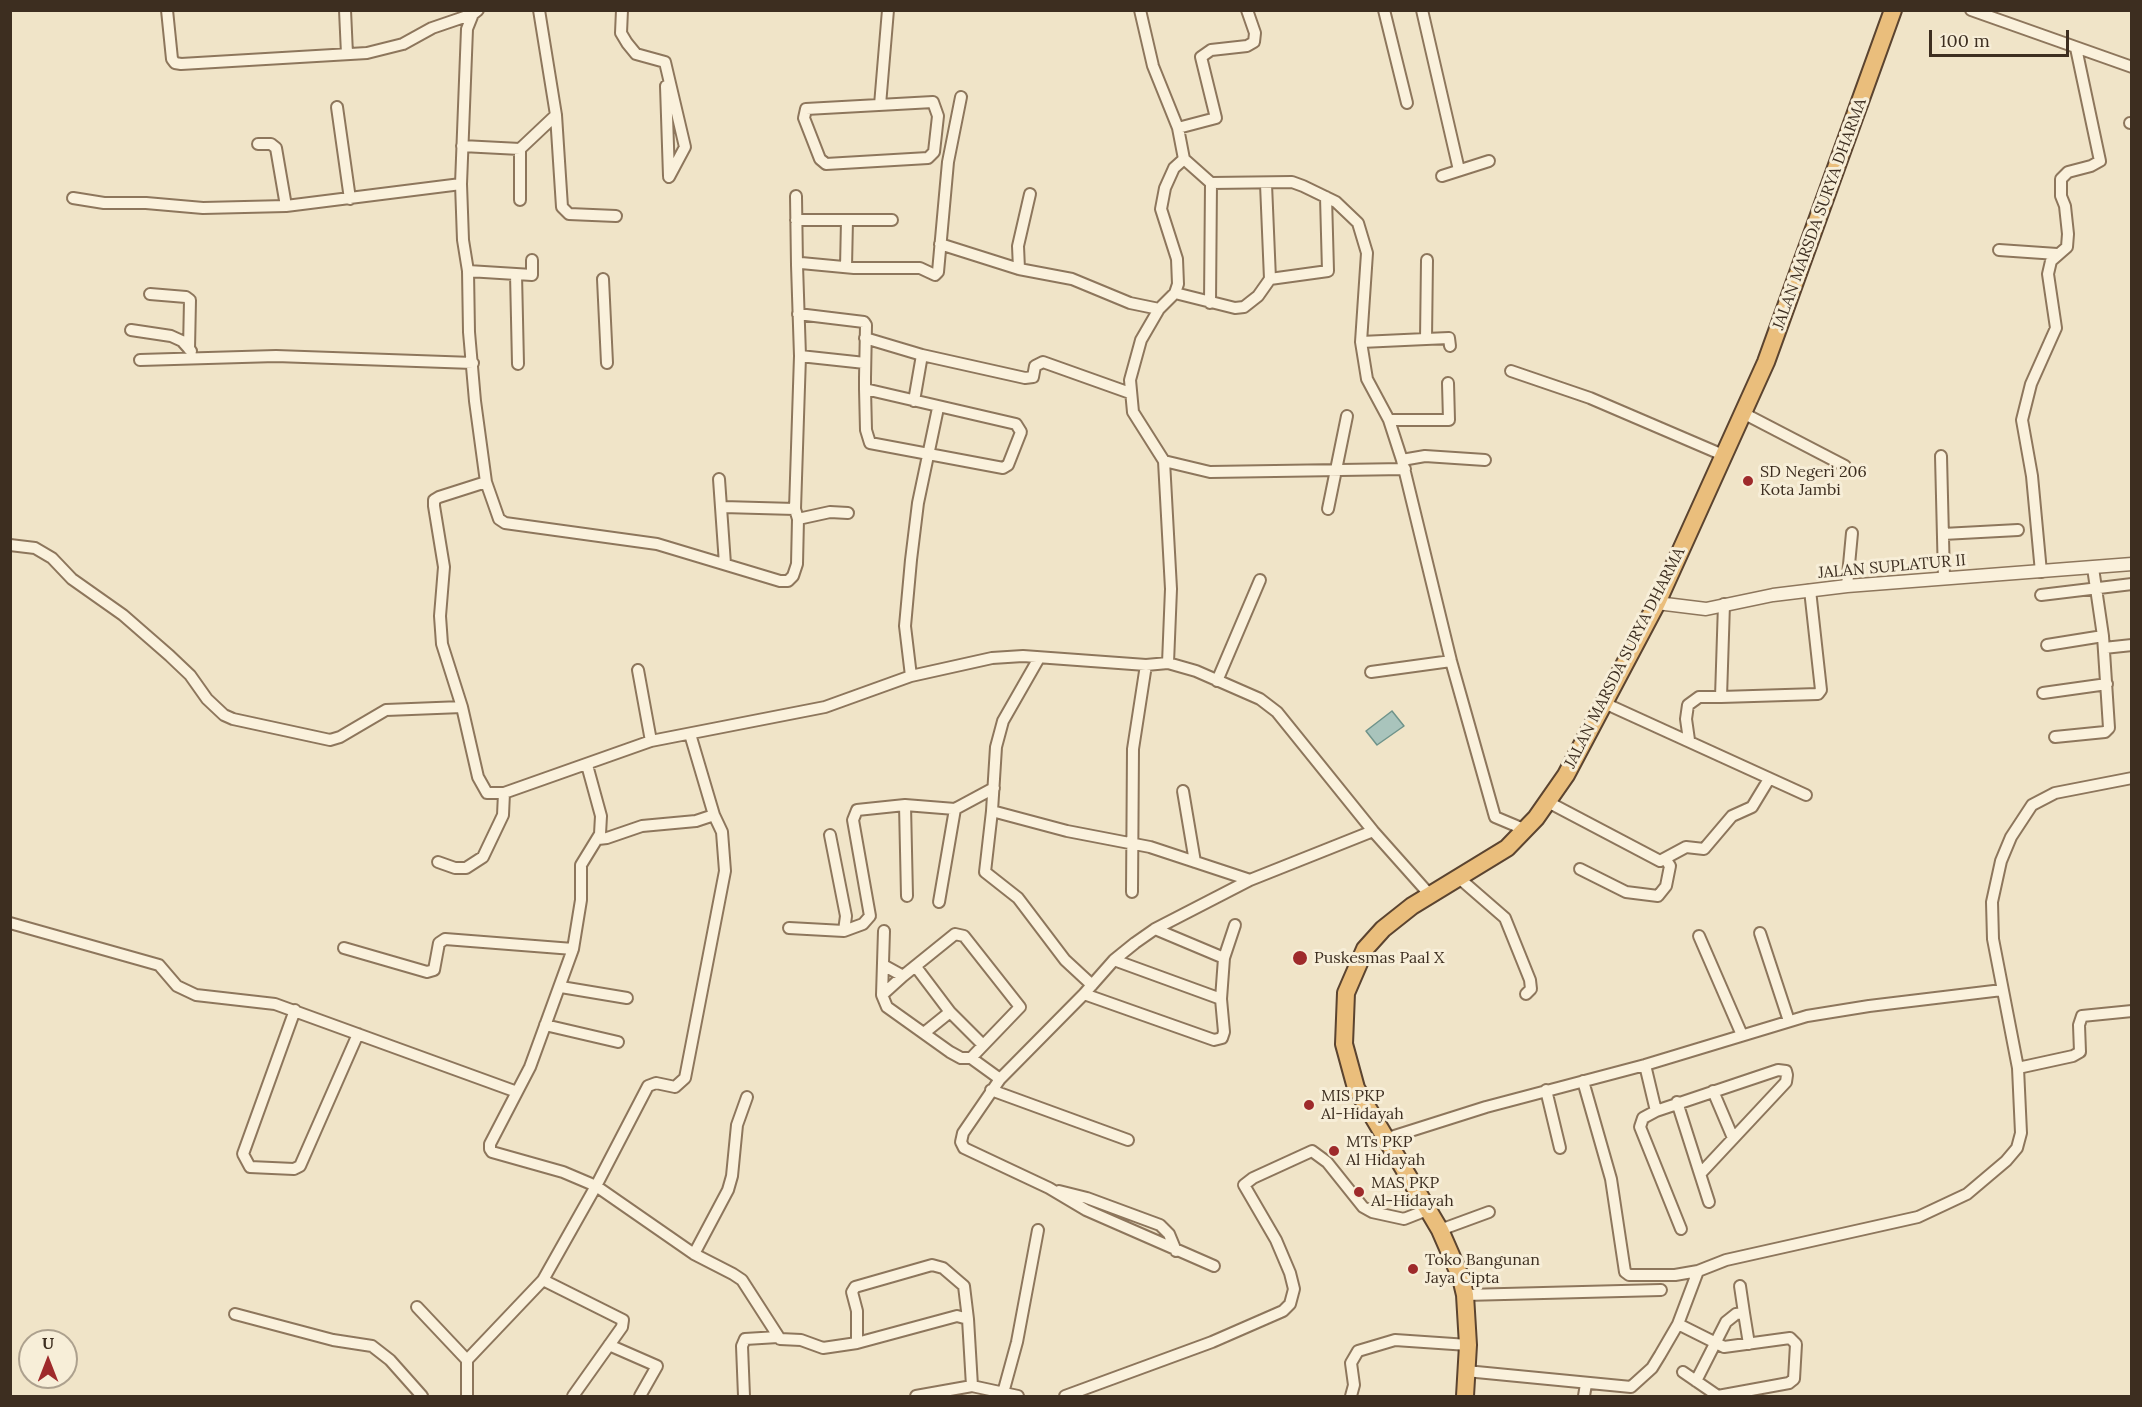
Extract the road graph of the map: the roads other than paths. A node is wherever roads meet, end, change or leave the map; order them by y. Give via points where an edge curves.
1 (167, 10) edge
2 (345, 10) edge
3 (539, 10) edge
4 (622, 10) edge
5 (888, 10) edge
6 (1140, 10) edge
7 (1247, 10) edge
8 (1384, 10) edge
9 (1422, 10) edge
10 (1893, 10) edge
11 (1971, 10) edge
12 (476, 12) edge
13 (2076, 48) junction
14 (347, 54) junction
15 (665, 62) junction
16 (2132, 67) edge
17 (961, 97) dead end
18 (1407, 103) dead end
19 (880, 105) junction
20 (337, 107) dead end
21 (556, 115) junction
22 (1178, 128) junction
23 (258, 144) dead end
24 (462, 147) junction
25 (520, 149) junction
26 (932, 156) junction
27 (1184, 159) junction
28 (1489, 161) dead end
29 (948, 162) junction
30 (1459, 170) junction
31 (1442, 176) dead end
32 (1211, 183) junction
33 (461, 184) junction
34 (1266, 184) junction
35 (1030, 195) dead end
36 (796, 196) dead end
37 (1326, 197) junction
38 (73, 198) dead end
39 (350, 199) junction
40 (520, 200) dead end
41 (286, 206) junction
42 (616, 216) dead end
43 (796, 220) junction
44 (847, 220) junction
45 (892, 220) dead end
46 (940, 244) junction
47 (1999, 250) dead end
48 (2057, 255) junction
49 (532, 260) dead end
50 (1427, 260) dead end
51 (797, 265) junction
52 (846, 267) junction
53 (1019, 269) junction
54 (468, 271) junction
55 (516, 274) junction
56 (603, 279) dead end
57 (1270, 279) junction
58 (1175, 293) junction
59 (150, 294) dead end
60 (1210, 303) junction
61 (1159, 309) junction
62 (798, 314) junction
63 (131, 330) dead end
64 (865, 338) junction
65 (1426, 339) junction
66 (1361, 342) junction
67 (1450, 346) dead end
68 (189, 349) junction
69 (922, 355) junction
70 (800, 356) junction
71 (197, 358) junction
72 (140, 360) dead end
73 (473, 363) junction
74 (607, 363) dead end
75 (865, 363) junction
76 (518, 364) dead end
77 (1511, 371) dead end
78 (1448, 383) dead end
79 (865, 389) junction
80 (1130, 393) junction
81 (914, 401) junction
82 (938, 408) junction
83 (1743, 413) junction
84 (1347, 416) dead end
85 (1389, 420) junction
86 (929, 454) junction
87 (1723, 455) junction
88 (1941, 456) dead end
89 (1485, 460) dead end
90 (1164, 461) junction
91 (1404, 464) junction
92 (1845, 466) dead end
93 (1338, 468) junction
94 (719, 479) dead end
95 (486, 482) junction
96 (723, 507) junction
97 (1328, 509) dead end
98 (849, 513) dead end
99 (796, 514) junction
100 (2018, 530) dead end
101 (1852, 533) dead end
102 (1943, 534) junction
103 (10, 544) edge
104 (725, 564) junction
105 (2132, 564) edge
106 (2093, 568) junction
107 (2041, 572) junction
108 (1944, 578) junction
109 (1260, 580) dead end
110 (2132, 584) edge
111 (1847, 586) junction
112 (2095, 589) junction
113 (1810, 590) junction
114 (2041, 595) dead end
115 (1657, 603) junction
116 (1724, 604) junction
117 (2103, 636) junction
118 (2047, 645) dead end
119 (2132, 645) edge
120 (2104, 648) junction
121 (1039, 658) junction
122 (1451, 661) junction
123 (1168, 663) junction
124 (1146, 666) junction
125 (638, 670) dead end
126 (1371, 672) dead end
127 (911, 676) junction
128 (1217, 681) junction
129 (2107, 684) junction
130 (2043, 693) dead end
131 (1721, 697) junction
132 (1602, 702) junction
133 (462, 706) junction
134 (690, 734) junction
135 (2055, 737) dead end
136 (1689, 740) junction
137 (651, 741) junction
138 (587, 765) junction
139 (2132, 778) edge
140 (1769, 779) junction
141 (994, 788) junction
142 (1183, 791) dead end
143 (504, 794) junction
144 (1806, 795) dead end
145 (1548, 802) junction
146 (904, 805) junction
147 (955, 808) junction
148 (992, 811) junction
149 (714, 814) junction
150 (1527, 830) junction
151 (1373, 831) junction
152 (830, 835) dead end
153 (598, 839) junction
154 (1134, 844) junction
155 (1666, 860) junction
156 (438, 862) dead end
157 (1195, 862) junction
158 (1580, 869) dead end
159 (1459, 878) junction
160 (1250, 880) junction
161 (1132, 892) dead end
162 (1430, 895) junction
163 (907, 896) dead end
164 (939, 902) dead end
165 (10, 923) edge
166 (1236, 926) dead end
167 (789, 928) dead end
168 (1155, 929) junction
169 (844, 931) junction
170 (884, 931) dead end
171 (1760, 933) dead end
172 (1699, 936) dead end
173 (344, 948) dead end
174 (573, 949) junction
175 (1224, 958) junction
176 (1114, 960) junction
177 (883, 965) junction
178 (916, 967) junction
179 (903, 976) junction
180 (1092, 985) junction
181 (561, 987) junction
182 (2002, 990) junction
183 (1084, 994) junction
184 (1527, 994) dead end
185 (882, 995) junction
186 (627, 998) dead end
187 (1221, 999) junction
188 (295, 1010) junction
189 (2132, 1011) edge
190 (950, 1012) junction
191 (1789, 1022) junction
192 (545, 1025) junction
193 (924, 1033) junction
194 (358, 1034) junction
195 (1742, 1035) junction
196 (618, 1042) dead end
197 (983, 1045) junction
198 (971, 1058) junction
199 (1645, 1065) junction
200 (2018, 1068) junction
201 (1000, 1079) junction
202 (1583, 1081) junction
203 (991, 1090) junction
204 (1546, 1090) junction
205 (1713, 1091) junction
206 (517, 1092) junction
207 (747, 1097) dead end
208 (1677, 1102) junction
209 (1656, 1111) junction
210 (1732, 1138) junction
211 (1385, 1139) junction
212 (1128, 1140) dead end
213 (1560, 1148) dead end
214 (1700, 1174) junction
215 (596, 1186) junction
216 (1049, 1188) junction
217 (1709, 1202) dead end
218 (1427, 1210) junction
219 (1490, 1212) dead end
220 (1680, 1229) dead end
221 (1038, 1230) dead end
222 (1440, 1230) junction
223 (1176, 1251) junction
224 (694, 1254) junction
225 (1214, 1266) dead end
226 (1698, 1271) junction
227 (543, 1280) junction
228 (1740, 1286) dead end
229 (1661, 1290) dead end
230 (1465, 1295) junction
231 (417, 1307) dead end
232 (1743, 1313) junction
233 (235, 1314) dead end
234 (968, 1319) junction
235 (1678, 1324) junction
236 (778, 1337) junction
237 (856, 1343) junction
238 (1715, 1343) junction
239 (1749, 1344) junction
240 (609, 1345) junction
241 (1468, 1345) junction
242 (467, 1360) junction
243 (1466, 1371) junction
244 (1683, 1372) dead end
245 (1696, 1381) junction
246 (1586, 1384) junction
247 (972, 1386) junction
248 (1002, 1393) junction
249 (1750, 1393) edge
250 (422, 1396) edge
251 (467, 1396) edge
252 (573, 1396) edge
253 (640, 1396) edge
254 (744, 1396) edge
255 (916, 1396) edge
256 (1018, 1396) edge
257 (1065, 1396) edge
258 (1351, 1396) edge
259 (1465, 1396) edge
260 (1584, 1396) edge
261 (1718, 1396) edge

1 - 14 street via 170,50 175,63
2 - 14 street
3 - 21 street
4 - 15 street via 621,33 627,44 636,54
5 - 19 street
6 - 22 street via 1153,66
7 - 22 street via 1256,33 1254,42 1211,50 1201,57 1216,118
8 - 18 street
9 - 30 street
10 - 83 highway, JALAN MARSDA SURYA DHARMA via 1766,362
11 - 13 street
12 - 14 street via 432,28 403,44
12 - 24 street via 467,29
13 - 16 street
13 - 48 street via 2100,161 2068,172 2061,179 2068,234 2067,247
15 - 15 street via 668,166 669,177 685,147
17 - 29 street
19 - 26 street via 933,102 938,116
19 - 26 street via 806,109 804,118 822,162
20 - 39 street
21 - 25 street
21 - 42 street via 564,211
22 - 27 street
23 - 41 street via 276,148
24 - 25 street
24 - 33 street
25 - 40 street
26 - 29 street
27 - 32 street
27 - 58 street via 1174,168 1161,209 1176,259
28 - 30 street
29 - 46 street
30 - 31 street
32 - 34 street
32 - 60 street
33 - 39 street
33 - 54 street
34 - 37 street via 1292,182
34 - 57 street
35 - 53 street via 1018,246
36 - 43 street
37 - 57 street via 1328,271
37 - 66 street via 1349,213 1364,236 1367,272
38 - 41 street via 204,208
39 - 41 street
43 - 44 street
43 - 51 street
44 - 45 street
44 - 52 street
46 - 52 street via 935,275 920,268
46 - 53 street
47 - 48 street
48 - 107 street via 2048,274 2056,328 2031,384 2022,420
49 - 55 street via 532,275
50 - 65 street
51 - 52 street
51 - 62 street
53 - 61 street via 1066,277 1130,303
54 - 55 street
54 - 73 street
55 - 76 street
56 - 74 street
57 - 60 street via 1244,307
58 - 60 street
58 - 61 street
59 - 68 street via 190,300
61 - 80 street via 1132,364
62 - 64 street via 861,320 866,325
62 - 70 street
63 - 68 street via 171,336
64 - 69 street
64 - 75 street
65 - 66 street
65 - 67 street via 1449,338
66 - 85 street via 1367,379
68 - 71 street
69 - 80 street via 1025,378 1034,377 1035,366 1043,362
69 - 81 street
70 - 75 street
70 - 99 street
71 - 72 street
71 - 73 street via 276,356
73 - 95 street
75 - 79 street
77 - 87 street via 1590,398
78 - 85 street via 1449,420
79 - 81 street
79 - 86 street via 870,443
80 - 90 street via 1137,422
81 - 82 street
82 - 86 street
82 - 86 street via 1016,424 1021,432 1008,465 1003,468
83 - 87 highway, JALAN MARSDA SURYA DHARMA
83 - 92 street
84 - 93 street
85 - 91 street
86 - 127 street via 918,503 905,626
87 - 115 highway, JALAN MARSDA SURYA DHARMA
88 - 102 street
89 - 91 street via 1425,456
90 - 93 street via 1210,472
90 - 123 street via 1171,590
91 - 93 street
91 - 122 street
93 - 97 street
94 - 96 street
95 - 104 street via 495,512 505,523 657,544
95 - 133 street via 434,500 444,567 442,644
96 - 99 street
96 - 104 street
98 - 99 street
99 - 104 street via 797,564 788,581 780,582
100 - 102 street
101 - 111 street
102 - 108 street
103 - 133 street via 35,548 52,558 72,579 123,615 170,656 207,699 233,719 330,740 386,710
105 - 106 street, JALAN SUPLATUR II
106 - 107 street, JALAN SUPLATUR II
106 - 112 street
107 - 108 street, JALAN SUPLATUR II
108 - 111 street, JALAN SUPLATUR II
109 - 128 street
110 - 112 street
111 - 113 street, JALAN SUPLATUR II
112 - 114 street
112 - 117 street
113 - 116 street, JALAN SUPLATUR II
113 - 131 street via 1820,693
115 - 116 street, JALAN SUPLATUR II via 1706,609
115 - 132 highway, JALAN MARSDA SURYA DHARMA via 1623,671
116 - 131 street
117 - 118 street
117 - 120 street
119 - 120 street
120 - 129 street
121 - 124 street
121 - 127 street via 992,658
121 - 141 street via 1002,721
122 - 126 street
122 - 150 street via 1495,817
123 - 124 street
123 - 128 street
124 - 154 street via 1133,748
125 - 137 street
127 - 134 street via 825,707
128 - 151 street via 1260,699 1277,712
129 - 130 street
129 - 135 street via 2108,731
131 - 136 street via 1699,698 1688,705
132 - 136 street
132 - 145 highway, JALAN MARSDA SURYA DHARMA via 1566,775
133 - 143 street via 483,788 487,793
134 - 137 street
134 - 149 street
136 - 140 street
137 - 138 street
138 - 143 street
138 - 153 street via 601,816
139 - 182 street via 2055,793 2024,814 2001,861 1992,902
140 - 144 street
140 - 155 street via 1752,807 1732,816 1704,849 1686,847
141 - 147 street
141 - 148 street
142 - 157 street
143 - 156 street via 503,815 483,857 466,868
145 - 150 highway, JALAN MARSDA SURYA DHARMA
145 - 155 street via 1654,859
146 - 147 street
146 - 163 street
146 - 169 street via 875,806 854,813 870,916 863,924
147 - 164 street
148 - 154 street
148 - 180 street via 985,872 1018,898 1065,960
149 - 153 street via 696,821 642,826
149 - 215 street via 722,832 725,871 685,1078 675,1087 656,1083 648,1086
150 - 159 highway, JALAN MARSDA SURYA DHARMA via 1507,848
151 - 160 street
151 - 162 street
152 - 169 street via 846,916
153 - 174 street via 581,865 581,900
154 - 157 street
154 - 161 street
155 - 158 street via 1670,866 1666,886 1658,896 1626,892
157 - 160 street
159 - 162 highway, JALAN MARSDA SURYA DHARMA
159 - 184 street via 1505,918 1527,969 1531,989
160 - 168 street
162 - 211 highway, JALAN MARSDA SURYA DHARMA via 1383,929 1365,950 1346,993 1343,1020 1348,1063 1356,1088
165 - 188 street via 159,965 177,986 196,995
166 - 175 street
167 - 169 street
168 - 175 street
168 - 176 street
170 - 177 street
171 - 191 street
172 - 195 street
173 - 174 street via 428,972 434,970 439,943 445,939
174 - 181 street
175 - 187 street
176 - 180 street
176 - 187 street
177 - 179 street
177 - 185 street
178 - 179 street
178 - 190 street
178 - 197 street via 955,934 963,936 1020,1004
179 - 185 street
180 - 183 street
181 - 186 street
181 - 192 street
182 - 191 street via 1869,1006
182 - 200 street
183 - 187 street via 1214,1040 1222,1038 1224,1032
183 - 201 street
185 - 193 street via 887,1007
188 - 194 street
188 - 194 street via 243,1154 250,1167 300,1166
189 - 200 street via 2082,1016 2080,1052
190 - 193 street
190 - 197 street
191 - 195 street
192 - 196 street
192 - 206 street
193 - 198 street via 961,1058
194 - 206 street
195 - 199 street
197 - 198 street
198 - 201 street
199 - 202 street
199 - 209 street
200 - 226 street via 2022,1114 2017,1148 1968,1194 1918,1217 1726,1260
201 - 203 street
202 - 204 street
202 - 226 street via 1611,1179 1625,1272 1632,1276
203 - 212 street
203 - 216 street via 963,1133 964,1148
204 - 211 street
204 - 213 street
205 - 208 street
205 - 210 street
205 - 210 street via 1778,1070 1786,1071 1786,1082
206 - 215 street via 490,1144 492,1152
207 - 224 street via 737,1125 728,1190
208 - 209 street
208 - 214 street
209 - 220 street via 1641,1121 1640,1127
210 - 214 street
211 - 218 highway, JALAN MARSDA SURYA DHARMA
214 - 217 street
215 - 224 street
215 - 227 street
216 - 223 street via 1086,1210
216 - 223 street via 1160,1225
218 - 222 highway, JALAN MARSDA SURYA DHARMA
218 - 257 street via 1404,1219 1372,1212 1312,1151 1253,1178 1244,1185 1290,1273 1294,1289 1290,1304 1212,1342
219 - 222 street
221 - 248 street via 1017,1342
222 - 230 highway, JALAN MARSDA SURYA DHARMA
223 - 225 street
224 - 236 street via 742,1280
226 - 235 street
227 - 240 street via 621,1318 622,1327
227 - 242 street
228 - 232 street
229 - 230 street
230 - 241 highway, JALAN MARSDA SURYA DHARMA
231 - 242 street
232 - 238 street via 1726,1322
232 - 239 street
233 - 250 street via 333,1340 372,1346
234 - 237 street via 957,1316
234 - 237 street via 964,1286 943,1268 932,1265 855,1287 852,1292 857,1311
234 - 247 street
235 - 238 street
235 - 246 street via 1652,1368 1635,1385 1626,1388
236 - 237 street via 823,1348
236 - 254 street via 745,1339
238 - 239 street via 1726,1347
238 - 245 street
239 - 249 street via 1790,1338 1796,1344 1792,1382
240 - 252 street
240 - 253 street via 657,1366
241 - 243 highway, JALAN MARSDA SURYA DHARMA
241 - 258 street via 1395,1340 1358,1351 1351,1363
242 - 251 street
243 - 246 street
243 - 259 highway, JALAN MARSDA SURYA DHARMA
244 - 245 street
245 - 261 street
246 - 260 street
247 - 248 street
247 - 255 street
248 - 256 street
249 - 261 street

